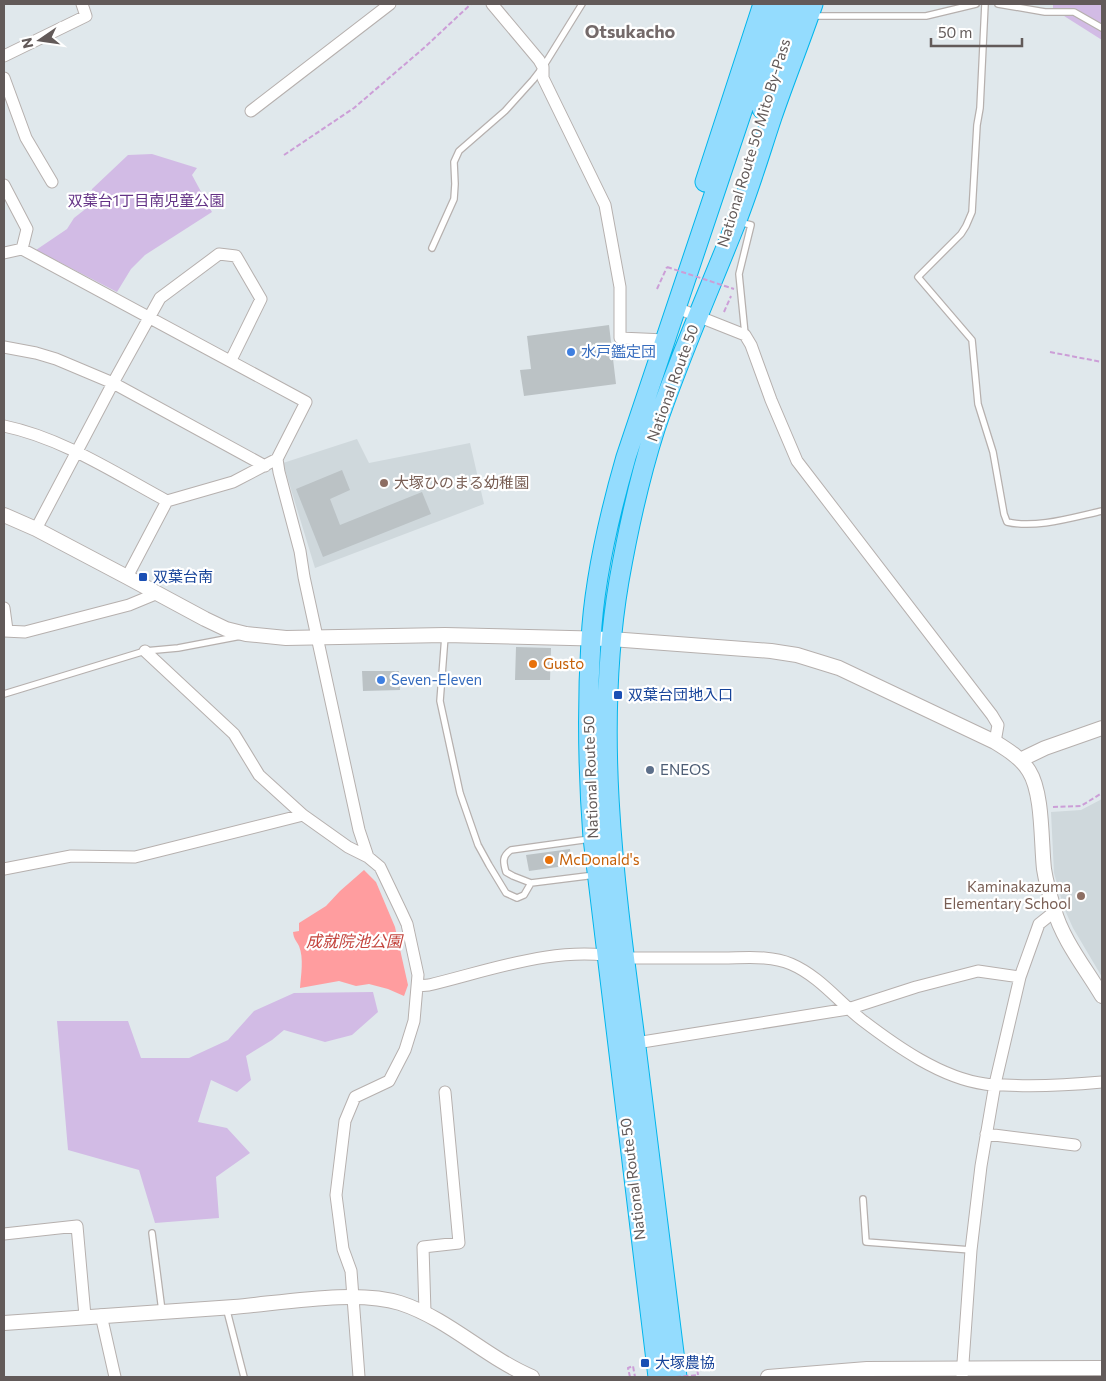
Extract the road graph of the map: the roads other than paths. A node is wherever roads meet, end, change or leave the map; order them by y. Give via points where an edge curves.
1 (82, 4) edge
2 (390, 4) edge
3 (492, 4) edge
4 (582, 4) edge
5 (763, 4) edge
6 (778, 4) edge
7 (976, 4) edge
8 (985, 4) edge
9 (998, 4) edge
10 (806, 8) edge
11 (1102, 28) edge
12 (4, 56) edge
13 (542, 67) junction
14 (4, 78) edge
15 (251, 111) dead end
16 (52, 182) dead end
17 (4, 185) edge
18 (737, 221) junction
19 (432, 248) dead end
20 (22, 250) junction
21 (4, 252) edge
22 (686, 276) junction
23 (711, 283) junction
24 (677, 308) junction
25 (697, 316) junction
26 (149, 317) junction
27 (745, 335) junction
28 (665, 340) junction
29 (4, 347) edge
30 (231, 360) junction
31 (113, 383) junction
32 (4, 426) edge
33 (76, 452) junction
34 (277, 459) junction
35 (265, 466) junction
36 (167, 501) junction
37 (1102, 511) edge
38 (4, 515) edge
39 (36, 530) junction
40 (127, 577) junction
41 (158, 593) junction
42 (4, 608) edge
43 (6, 630) edge
44 (246, 634) junction
45 (445, 635) junction
46 (317, 637) junction
47 (591, 639) junction
48 (611, 639) junction
49 (145, 651) junction
50 (4, 694) edge
51 (1102, 728) edge
52 (995, 742) junction
53 (1020, 760) junction
54 (303, 815) junction
55 (593, 838) junction
56 (368, 857) junction
57 (4, 869) edge
58 (597, 874) junction
59 (531, 883) junction
60 (1054, 912) junction
61 (615, 956) junction
62 (1020, 977) junction
63 (417, 986) junction
64 (1102, 996) edge
65 (848, 1009) junction
66 (636, 1042) junction
67 (1102, 1082) edge
68 (995, 1084) junction
69 (445, 1092) dead end
70 (986, 1134) junction
71 (1075, 1145) dead end
72 (863, 1199) dead end
73 (152, 1233) dead end
74 (4, 1234) edge
75 (971, 1250) junction
76 (353, 1298) junction
77 (226, 1307) junction
78 (162, 1311) junction
79 (425, 1312) junction
80 (101, 1315) junction
81 (86, 1316) junction
82 (4, 1323) edge
83 (1102, 1368) edge
84 (962, 1372) edge
85 (115, 1377) edge
86 (244, 1377) edge
87 (358, 1377) edge
88 (532, 1377) edge
89 (658, 1377) edge
90 (677, 1377) edge
91 (768, 1377) edge

1 - 12 street via 86,16
2 - 15 street
3 - 13 street
4 - 13 lane
5 - 22 highway via 695,216
6 - 22 highway, National Route 50 Mito By-Pass
7 - 10 lane via 926,16
8 - 37 lane via 972,212 961,234 918,278 972,340 978,404 993,452 1007,522 1052,521
9 - 11 lane via 1045,12 1074,12
10 - 18 highway
10 - 23 highway, National Route 50 Mito By-Pass via 775,68
13 - 19 lane via 505,111 459,151 454,162 454,199
13 - 28 street via 544,78 605,205 620,287 620,338
14 - 16 street via 26,138
17 - 20 street via 27,229
18 - 23 highway
18 - 27 lane via 751,225 739,274
20 - 21 street
20 - 26 street
22 - 24 highway, National Route 50
23 - 25 highway, National Route 50
24 - 25 street
24 - 28 highway, National Route 50
25 - 27 street
25 - 48 highway, National Route 50 via 641,477
26 - 30 street
26 - 30 street via 160,298 219,254 236,256 261,299
26 - 31 street
27 - 52 street via 797,461 992,715 998,725
28 - 47 highway, National Route 50 via 617,488 598,582
29 - 31 street via 56,359
30 - 34 street via 306,402
31 - 33 street
31 - 35 street
32 - 33 street via 34,433
33 - 36 street
33 - 39 street
34 - 35 street
34 - 46 street
35 - 36 street via 233,482
36 - 40 street
38 - 39 street
39 - 40 street
40 - 41 street
41 - 43 street via 129,605 25,632
41 - 44 street via 205,619
42 - 43 street
44 - 46 street
44 - 49 lane via 234,639
45 - 46 street
45 - 47 street
45 - 59 lane via 440,700 460,792 478,845 506,893 516,898 524,895
46 - 56 street via 359,830
47 - 48 street
47 - 55 highway, National Route 50 via 588,724
48 - 52 street via 797,654 839,668
48 - 61 highway, National Route 50 via 606,722
49 - 50 lane
49 - 54 street via 234,734 259,775
51 - 53 street
52 - 53 street
53 - 60 street via 1036,785 1045,870
54 - 56 street
54 - 57 street via 135,857 71,856
55 - 58 highway, National Route 50
55 - 59 lane via 511,850 504,859 506,872
56 - 63 street via 380,867 407,924 418,975
58 - 59 lane
58 - 61 highway, National Route 50
60 - 62 street via 1039,924
60 - 64 street
61 - 63 street via 538,958
61 - 65 street via 766,958 789,963 817,980
61 - 66 highway, National Route 50
61 - 89 highway, National Route 50
62 - 65 street via 978,971
62 - 68 street
63 - 76 street via 414,1022 405,1050 389,1081 355,1097 345,1121 336,1195
65 - 66 street
65 - 68 street via 885,1038 934,1068 985,1085
66 - 90 highway, National Route 50
67 - 68 street via 1050,1086
68 - 70 street
69 - 79 street via 459,1243 423,1247
70 - 71 street
70 - 75 street
72 - 75 lane via 866,1242
73 - 78 lane
74 - 81 street via 77,1226
75 - 84 street
76 - 77 street
76 - 79 street via 374,1298
76 - 87 street
77 - 78 street
77 - 86 lane
78 - 80 street
79 - 88 street via 508,1366
80 - 81 street
80 - 85 street
81 - 82 street
83 - 84 street
84 - 91 street via 867,1368

